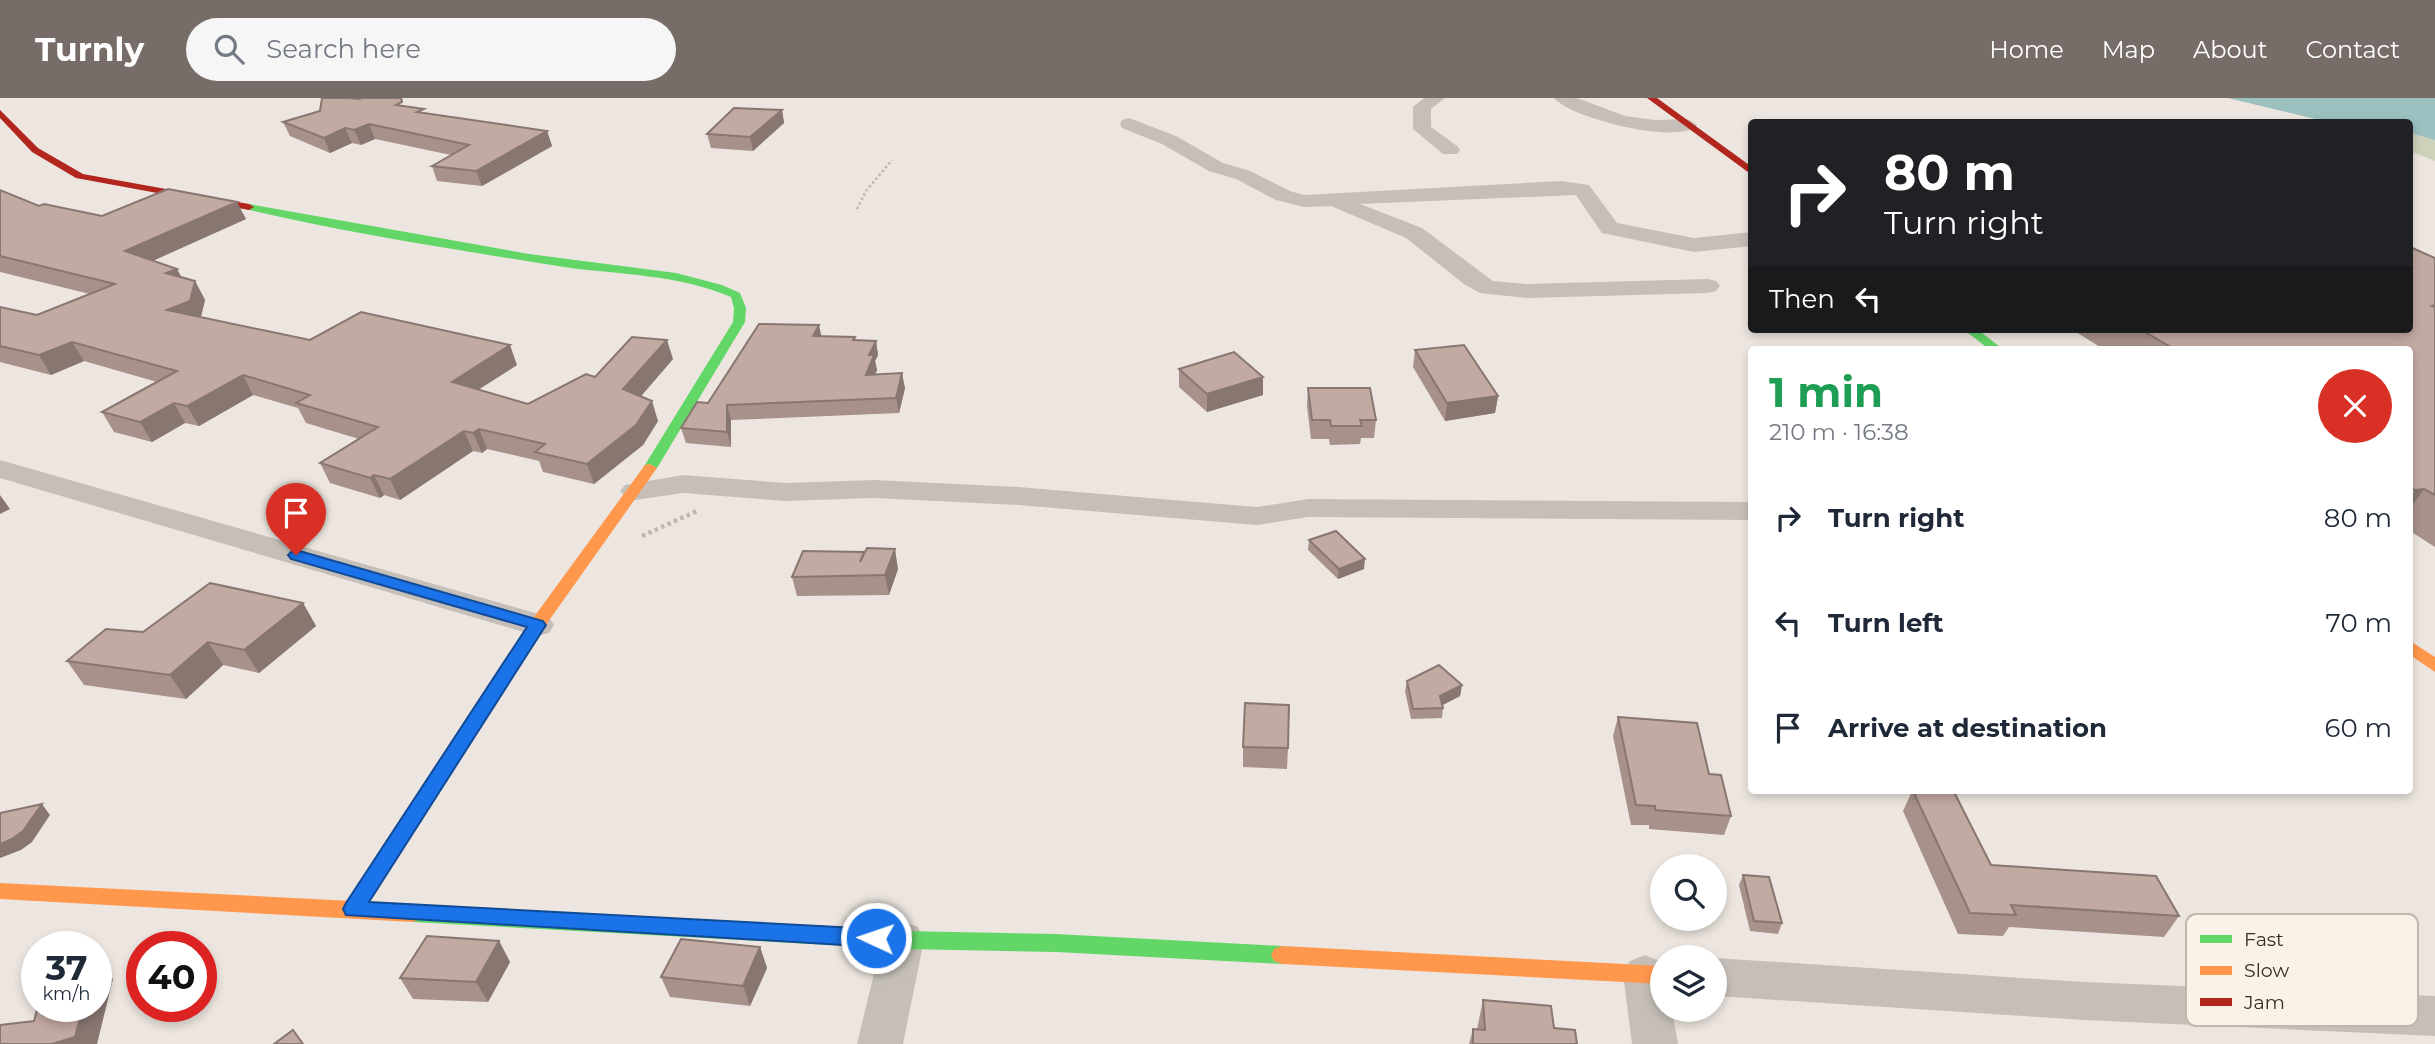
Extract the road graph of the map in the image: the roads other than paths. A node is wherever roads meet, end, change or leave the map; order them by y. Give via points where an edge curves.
1 (1436, 98) edge
2 (1563, 98) edge
3 (1651, 98) edge
4 (0, 113) edge
5 (1129, 124) dead end
6 (1688, 125) junction
7 (1450, 150) dead end
8 (1748, 169) edge
9 (1328, 199) junction
10 (1748, 239) edge
11 (1708, 286) dead end
12 (1975, 333) edge
13 (1992, 346) edge
14 (0, 469) edge
15 (635, 491) junction
16 (1748, 511) edge
17 (537, 625) junction
18 (2413, 649) edge
19 (2435, 666) edge
20 (0, 891) edge
21 (353, 909) junction
22 (903, 940) junction
23 (1650, 974) edge
24 (1727, 978) edge
25 (2186, 1005) edge
26 (1655, 1022) edge
27 (880, 1044) edge
28 (1655, 1044) edge

1 - 7 street via 1422,107 1422,130
2 - 6 street via 1621,122 1656,128
3 - 6 street
4 - 15 street via 23,142 80,176 421,239 695,281 736,295 739,321
5 - 9 street via 1283,196 1304,201
6 - 8 street
9 - 10 street via 1582,189 1610,228 1694,245
9 - 11 street via 1414,233 1489,288
12 - 13 street
14 - 17 street
15 - 16 street via 683,484 786,492 873,489 1257,516 1308,508
15 - 17 street
17 - 21 street
18 - 19 street
20 - 21 street
21 - 22 street
22 - 23 street via 1056,943
22 - 27 street
24 - 25 street
26 - 28 street

